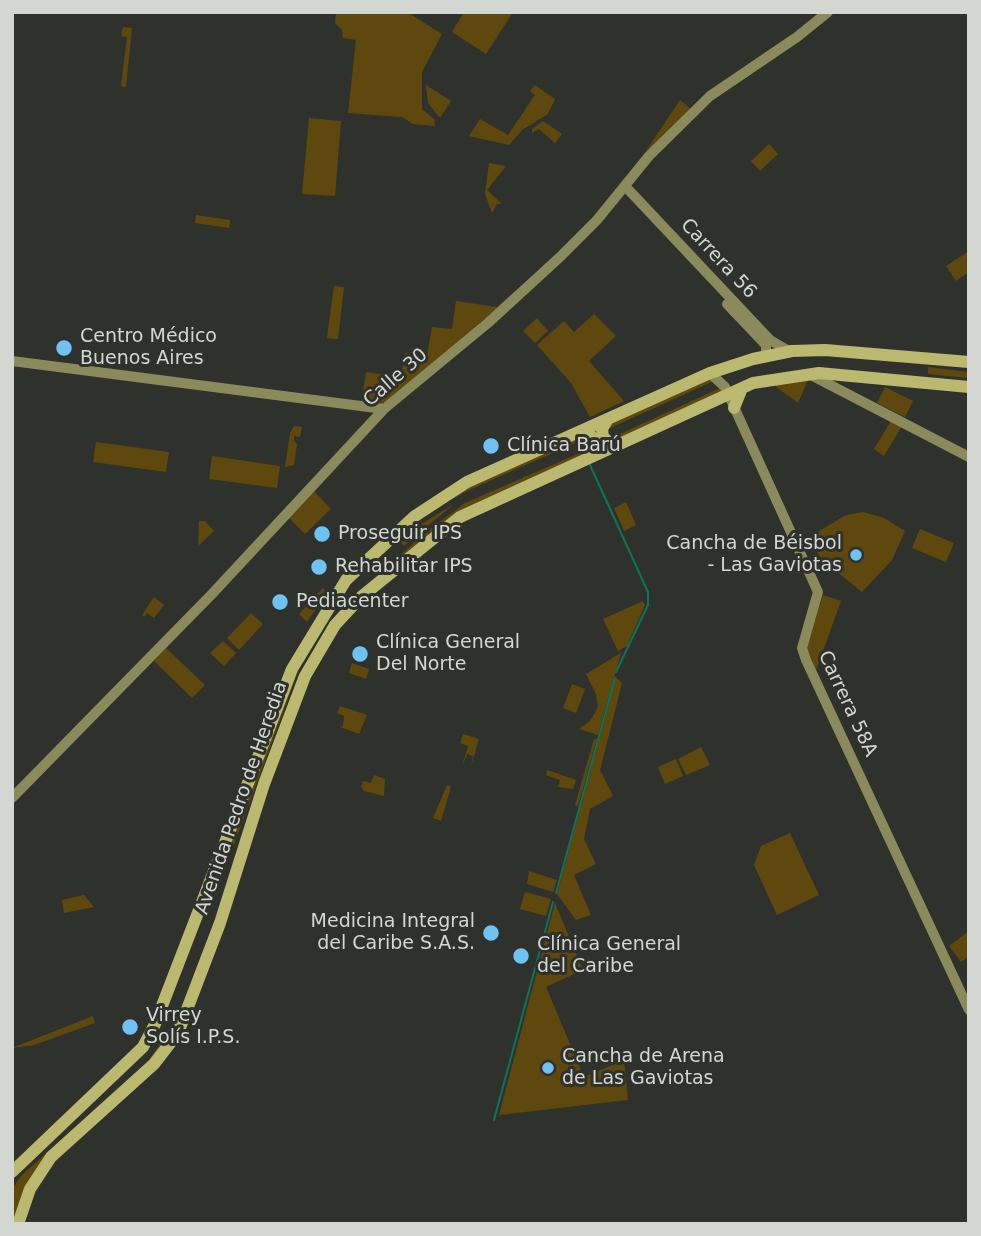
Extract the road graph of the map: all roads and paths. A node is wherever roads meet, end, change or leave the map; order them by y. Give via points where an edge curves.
1 (828, 12) edge
2 (624, 189) junction
3 (789, 351) junction
4 (766, 356) junction
5 (12, 361) edge
6 (969, 362) edge
7 (710, 373) junction
8 (838, 381) junction
9 (969, 387) edge
10 (742, 388) junction
11 (728, 394) junction
12 (715, 400) junction
13 (384, 408) junction
14 (734, 408) junction
15 (609, 418) junction
16 (581, 431) junction
17 (618, 444) junction
18 (591, 456) junction
19 (969, 457) edge
20 (12, 798) edge
21 (969, 1010) edge
22 (15, 1166) edge
23 (18, 1224) edge

1 - 2 street, Calle 30 via 709,96 649,156
2 - 3 street, Carrera 56 via 770,340
2 - 4 street, Carrera 56 via 766,345
2 - 13 street, Calle 30 via 506,307
3 - 4 highway, Avenida Pedro de Heredia
3 - 6 highway, Avenida Pedro de Heredia via 842,350
4 - 7 highway, Avenida Pedro de Heredia
5 - 13 street
7 - 11 street, Carrera 58A
7 - 15 highway, Avenida Pedro de Heredia
8 - 9 highway, Avenida Pedro de Heredia
8 - 10 highway, Avenida Pedro de Heredia via 806,374
8 - 19 street
10 - 11 highway, Avenida Pedro de Heredia
10 - 14 highway
11 - 12 highway, Avenida Pedro de Heredia
11 - 14 street, Carrera 58A
12 - 14 street
12 - 17 highway, Avenida Pedro de Heredia
13 - 20 street, Calle 30 via 212,594
14 - 21 street, Carrera 58A via 817,592 802,648 806,660
15 - 16 highway, Avenida Pedro de Heredia
15 - 17 highway via 603,424 603,437
16 - 18 highway via 594,440
16 - 22 highway, Avenida Pedro de Heredia via 448,492 346,580 292,669 159,1013 137,1054
17 - 18 highway, Avenida Pedro de Heredia
18 - 23 highway, Avenida Pedro de Heredia via 453,521 361,597 335,625 298,692 171,1044 57,1150 35,1180

